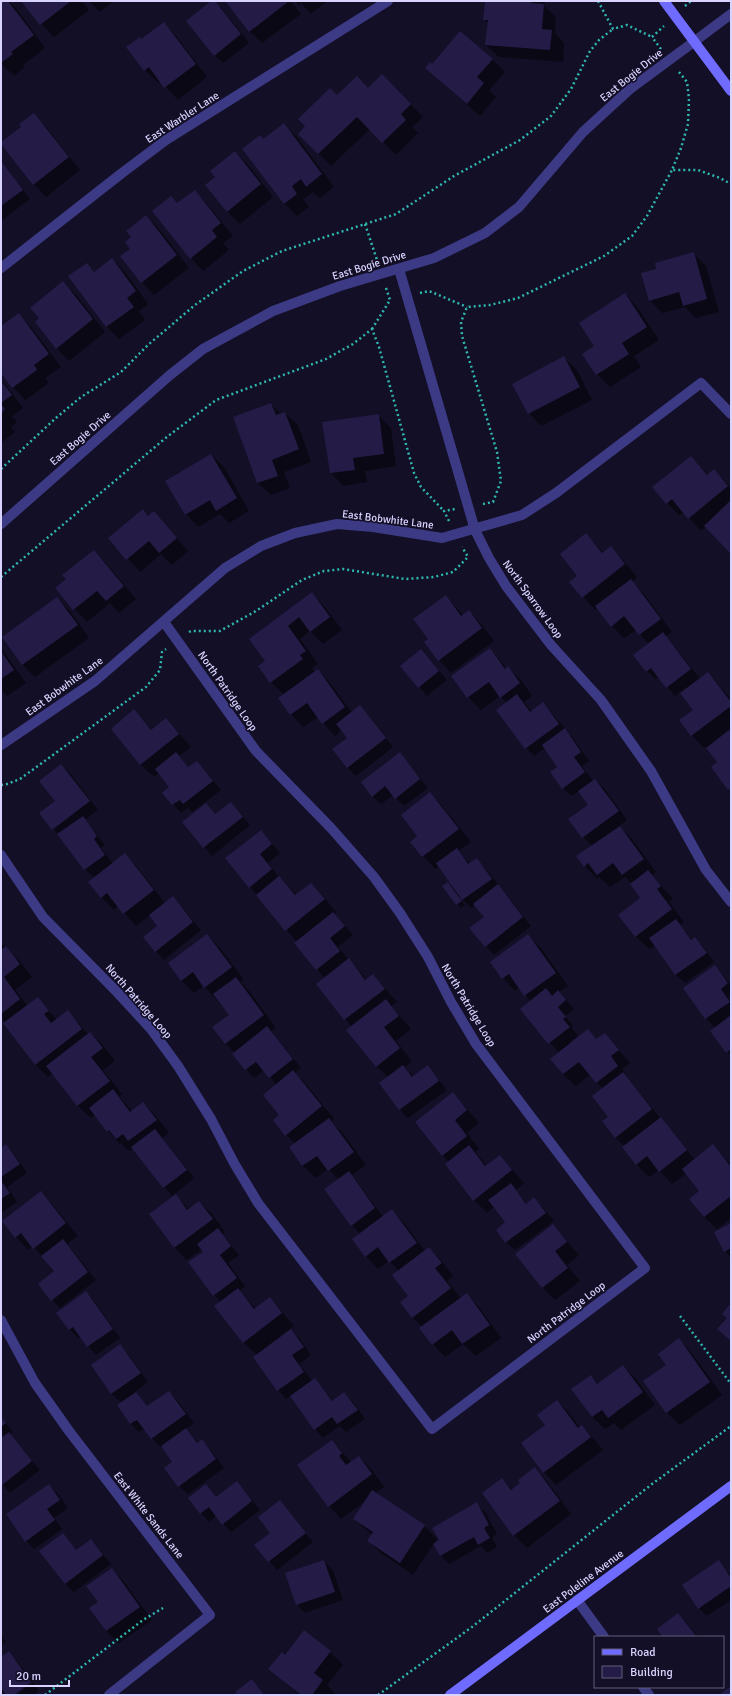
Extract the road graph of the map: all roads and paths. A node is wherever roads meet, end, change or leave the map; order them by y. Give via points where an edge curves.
1 (388, 1) edge
2 (598, 1) edge
3 (664, 1) edge
4 (731, 14) edge
5 (613, 29) junction
6 (652, 37) dead end
7 (694, 41) junction
8 (687, 82) dead end
9 (731, 91) edge
10 (672, 170) junction
11 (731, 184) edge
12 (1, 268) edge
13 (399, 269) junction
14 (390, 300) dead end
15 (372, 329) junction
16 (731, 414) edge
17 (1, 469) edge
18 (494, 502) dead end
19 (444, 511) dead end
20 (1, 524) edge
21 (475, 530) junction
22 (468, 557) dead end
23 (1, 577) edge
24 (164, 622) junction
25 (210, 631) dead end
26 (160, 670) dead end
27 (1, 745) edge
28 (1, 785) edge
29 (1, 855) edge
30 (731, 902) edge
31 (680, 1316) dead end
32 (1, 1320) edge
33 (731, 1384) edge
34 (731, 1426) edge
35 (731, 1486) edge
36 (577, 1600) junction
37 (163, 1608) dead end
38 (603, 1636) edge
39 (45, 1695) edge
40 (109, 1695) edge
41 (378, 1695) edge
42 (450, 1695) edge

1 - 12 street, East Warbler Lane via 166,140
2 - 5 path
3 - 7 main road
4 - 7 street, East Bogie Drive
5 - 6 path via 627,26
5 - 17 path via 590,50 571,88 551,116 520,140 454,176 396,214 282,251 243,271 195,305 121,372 81,397
7 - 9 main road
7 - 13 street, East Bogie Drive via 630,89 583,132 519,207 485,233 434,258
8 - 10 path via 688,124
10 - 11 path via 698,170
10 - 18 path via 647,216 632,236 604,256 518,298 490,305 467,307 462,322 462,336 497,452 501,481
13 - 20 street, East Bogie Drive via 340,286 273,311 203,349
13 - 21 street, North Sparrow Loop
14 - 15 path
15 - 19 path via 414,474 421,487
15 - 23 path via 353,344 326,358 216,400 168,436
16 - 21 street, East Bobwhite Lane via 701,383 522,515
21 - 24 street, East Bobwhite Lane via 442,538 337,524 295,533 260,546 225,568
21 - 30 street, North Sparrow Loop via 488,558 506,586 551,645 601,700 651,771 706,870
22 - 25 path via 453,572 434,577 405,579 343,569 324,571 302,580 232,625 220,631
24 - 27 street, East Bobwhite Lane via 95,681
24 - 29 street, North Patridge Loop via 256,751 331,828 374,877 424,951 476,1044 645,1268 432,1429 258,1203 211,1119 178,1066 151,1030 43,917
26 - 28 path via 146,687 20,778
31 - 33 path
32 - 40 street, East White Sands Lane via 35,1383 68,1432 210,1615
34 - 41 path via 652,1484 472,1627
35 - 36 main road, East Poleline Avenue
36 - 38 street
36 - 42 main road, East Poleline Avenue
37 - 39 path via 143,1620

